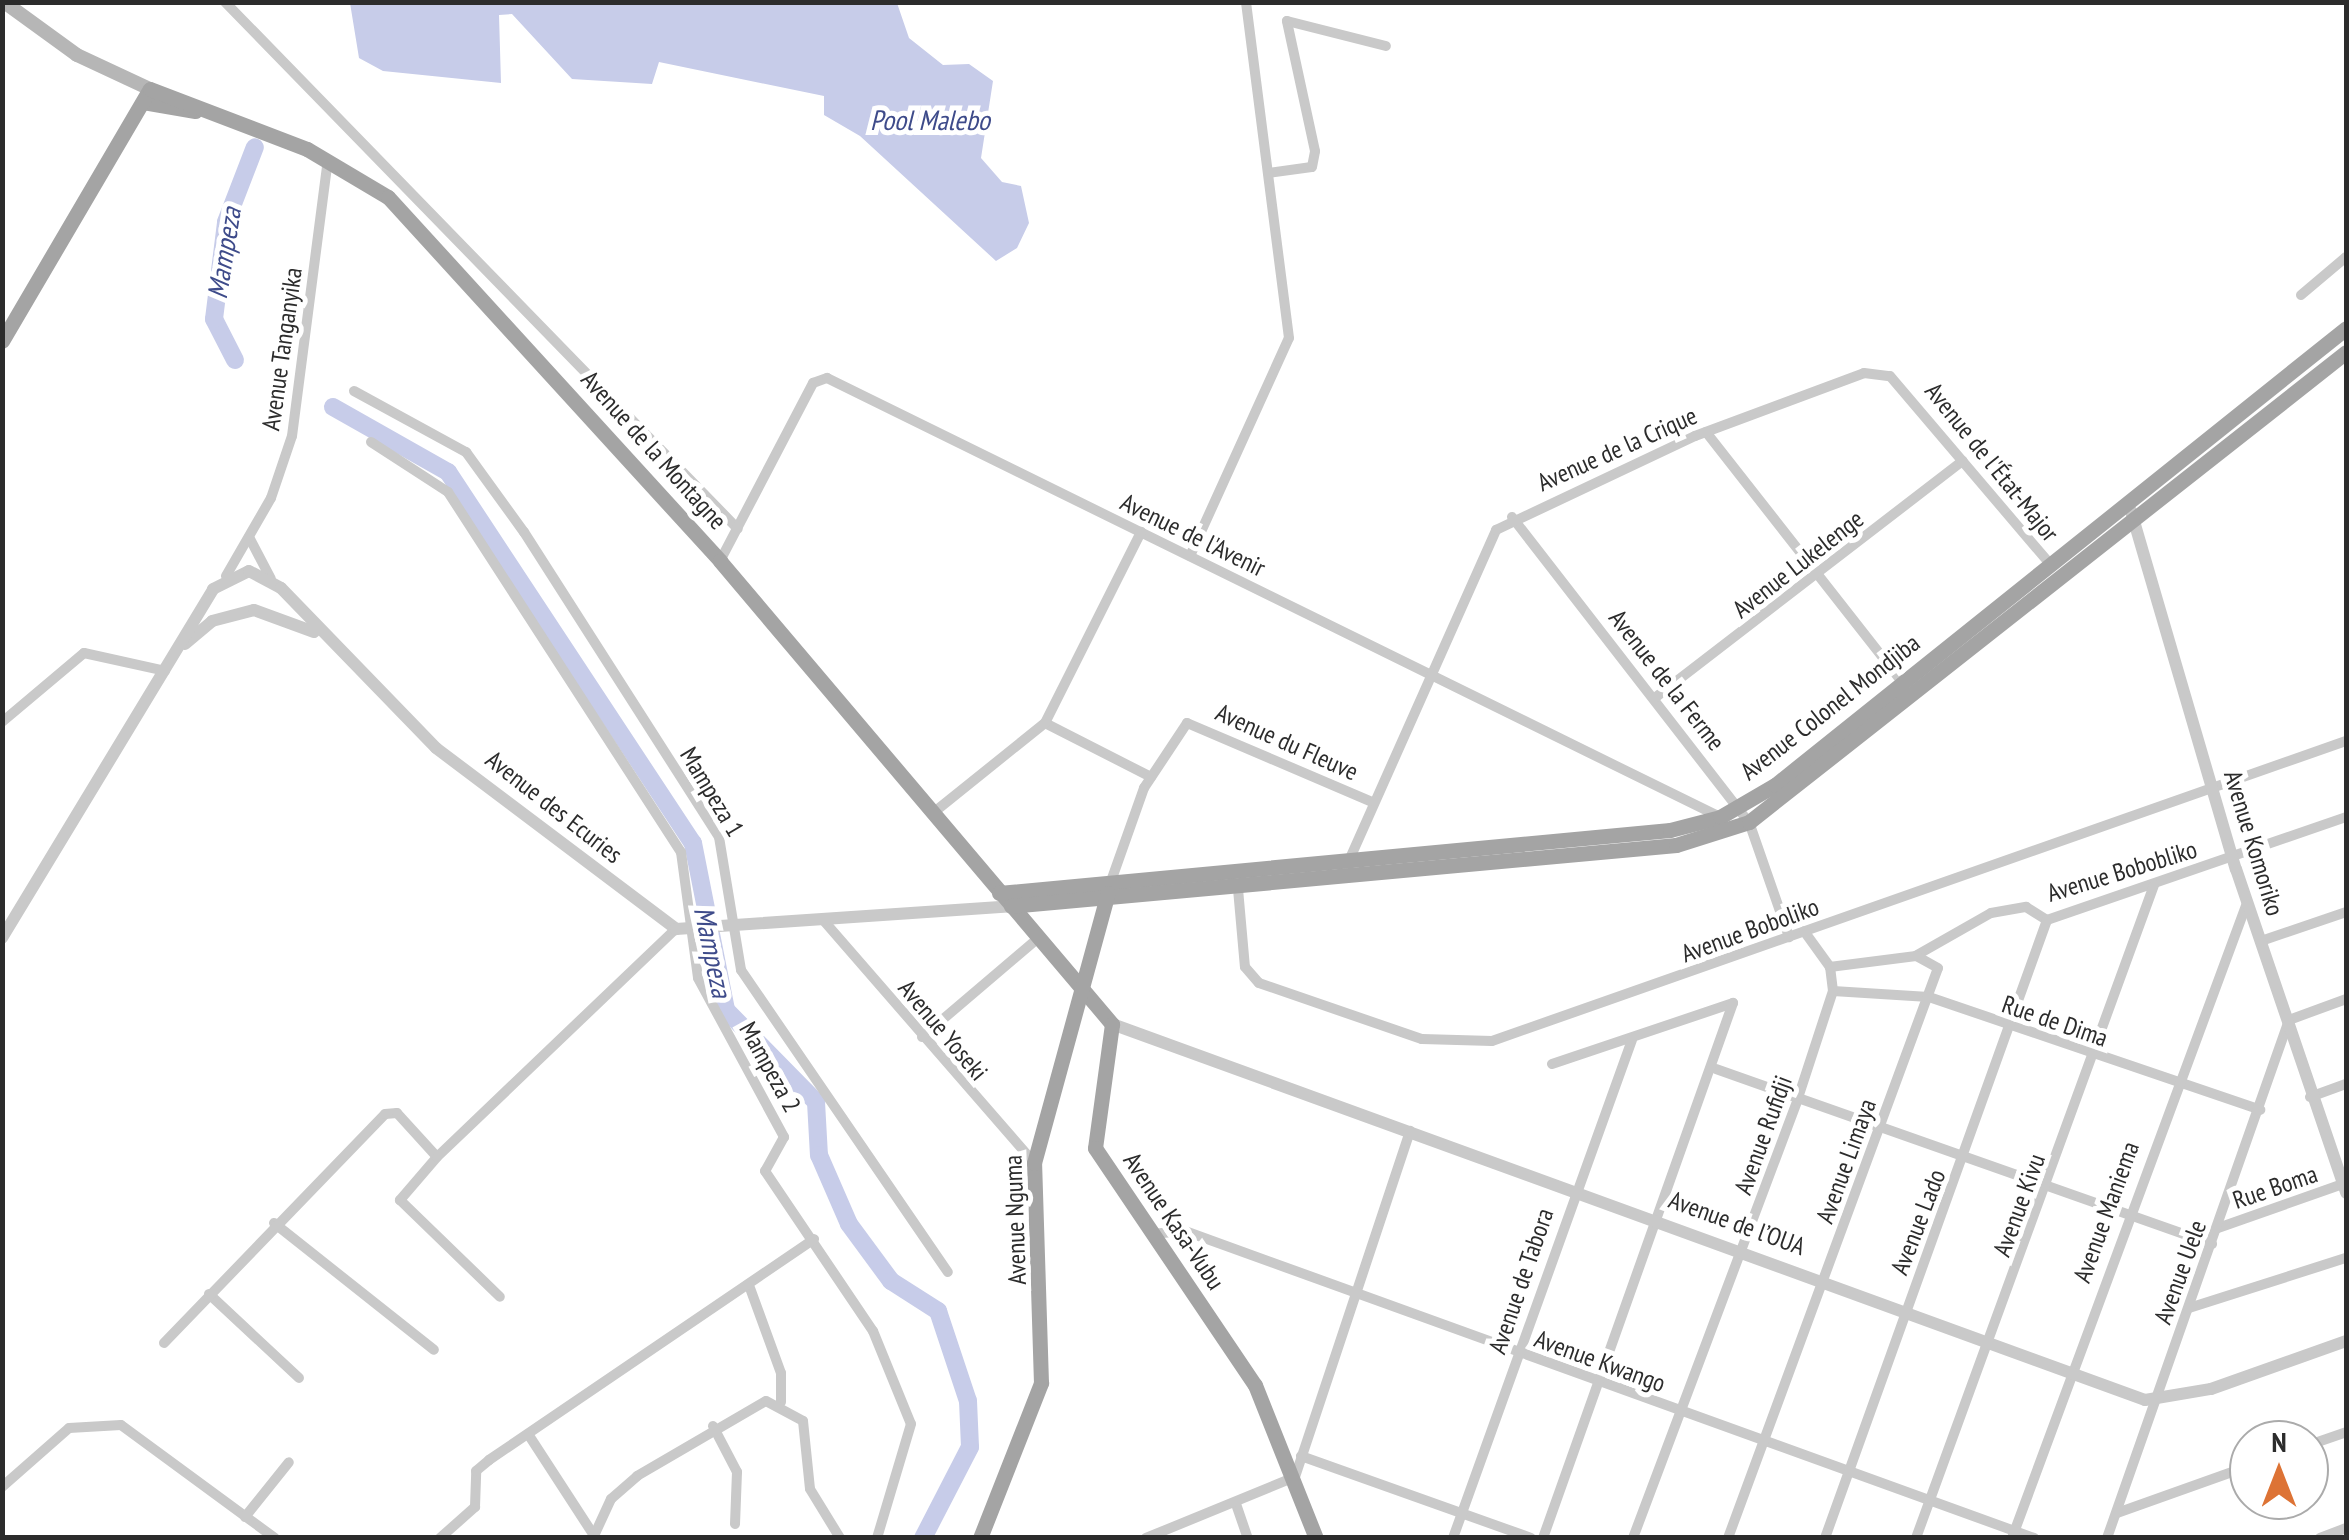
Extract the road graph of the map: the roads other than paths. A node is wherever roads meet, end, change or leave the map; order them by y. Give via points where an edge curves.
1 (4, 2) edge
2 (225, 2) edge
3 (1246, 2) edge
4 (1386, 46) dead end
5 (147, 96) junction
6 (164, 112) junction
7 (214, 115) junction
8 (130, 128) junction
9 (328, 159) junction
10 (1268, 172) junction
11 (2346, 258) edge
12 (2301, 295) dead end
13 (2346, 328) edge
14 (2, 341) edge
15 (2346, 352) edge
16 (1903, 384) joint
17 (354, 391) dead end
18 (1706, 432) junction
19 (371, 442) dead end
20 (1962, 461) junction
21 (2126, 504) junction
22 (1512, 517) junction
23 (2138, 521) junction
24 (738, 529) junction
25 (1141, 532) junction
26 (249, 537) junction
27 (1190, 556) junction
28 (720, 561) junction
29 (2051, 565) junction
30 (226, 576) junction
31 (1818, 576) junction
32 (271, 579) junction
33 (327, 641) junction
34 (173, 657) junction
35 (165, 671) junction
36 (1433, 672) junction
37 (1902, 682) junction
38 (1656, 696) junction
39 (2, 722) edge
40 (1046, 723) junction
41 (2346, 741) edge
42 (1151, 776) junction
43 (2214, 790) junction
44 (1370, 801) junction
45 (933, 813) junction
46 (1720, 817) junction
47 (2346, 817) edge
48 (1742, 819) junction
49 (2232, 858) junction
50 (1347, 870) junction
51 (2154, 885) junction
52 (1238, 888) junction
53 (1108, 891) junction
54 (999, 892) junction
55 (2247, 902) junction
56 (1011, 906) junction
57 (958, 910) junction
58 (2346, 912) edge
59 (2048, 920) junction
60 (824, 921) junction
61 (730, 928) junction
62 (676, 930) junction
63 (696, 931) junction
64 (1804, 932) junction
65 (1789, 937) junction
66 (2, 938) edge
67 (1036, 940) junction
68 (2260, 940) junction
69 (1916, 956) junction
70 (1830, 968) junction
71 (1833, 991) junction
72 (1086, 997) junction
73 (1928, 997) junction
74 (2346, 999) edge
75 (2288, 1020) junction
76 (1112, 1024) junction
77 (2012, 1028) junction
78 (922, 1036) junction
79 (1632, 1040) junction
80 (2096, 1056) junction
81 (1552, 1064) dead end
82 (1716, 1070) junction
83 (2174, 1082) junction
84 (2346, 1084) edge
85 (2310, 1097) junction
86 (1796, 1101) junction
87 (2260, 1110) junction
88 (1878, 1129) junction
89 (1410, 1131) junction
90 (437, 1157) junction
91 (1963, 1161) junction
92 (1034, 1163) junction
93 (1574, 1187) junction
94 (2345, 1187) edge
95 (2046, 1189) junction
96 (2127, 1216) junction
97 (1662, 1219) junction
98 (274, 1224) junction
99 (2218, 1228) junction
100 (1152, 1234) junction
101 (814, 1239) junction
102 (2212, 1244) junction
103 (1743, 1249) junction
104 (2346, 1258) edge
105 (948, 1272) dead end
106 (1825, 1279) junction
107 (750, 1288) junction
108 (1350, 1293) junction
109 (210, 1294) junction
110 (500, 1297) dead end
111 (1907, 1308) junction
112 (2189, 1308) junction
113 (1990, 1338) junction
114 (2346, 1341) edge
115 (164, 1343) dead end
116 (434, 1350) dead end
117 (1519, 1352) junction
118 (2070, 1370) junction
119 (300, 1378) dead end
120 (1599, 1384) junction
121 (781, 1402) junction
122 (2152, 1402) junction
123 (1680, 1412) junction
124 (713, 1426) junction
125 (530, 1437) junction
126 (1763, 1441) junction
127 (1301, 1456) junction
128 (288, 1462) dead end
129 (1851, 1472) junction
130 (2229, 1473) edge
131 (1295, 1477) junction
132 (2, 1487) edge
133 (1929, 1499) junction
134 (1236, 1504) junction
135 (1461, 1513) junction
136 (2117, 1513) junction
137 (244, 1517) junction
138 (735, 1524) dead end
139 (2346, 1528) edge
140 (1172, 1533) edge
141 (2014, 1534) edge
142 (593, 1536) edge
143 (274, 1538) edge
144 (440, 1538) edge
145 (840, 1538) edge
146 (877, 1538) edge
147 (980, 1538) edge
148 (1146, 1538) edge
149 (1248, 1538) edge
150 (1316, 1538) edge
151 (1453, 1538) edge
152 (1531, 1538) edge
153 (1543, 1538) edge
154 (1633, 1538) edge
155 (1728, 1538) edge
156 (1825, 1538) edge
157 (1916, 1538) edge
158 (2034, 1538) edge
159 (2107, 1538) edge
160 (2320, 1538) edge

1 - 5 main road
2 - 24 street
3 - 10 street
4 - 10 street via 1286,20 1315,151 1312,167
5 - 6 main road, Avenue de la Montagne
5 - 7 main road, Avenue de la Montagne
5 - 8 main road
6 - 7 main road, Avenue de la Montagne
6 - 8 main road
7 - 9 main road, Avenue de la Montagne
8 - 14 main road
9 - 26 street, Avenue Tanganyika via 292,436
9 - 28 main road, Avenue de la Montagne via 388,197
10 - 27 street via 1286,350
11 - 12 street
13 - 21 main road, Avenue Colonel Mondjiba
15 - 23 main road, Avenue Colonel Mondjiba
16 - 18 street, Avenue de la Crique via 1864,373
16 - 20 street, Avenue de l'État-Major
17 - 61 street, Mampeza 1 via 466,452 524,532 719,836
18 - 22 street, Avenue de la Crique
18 - 31 street
19 - 63 street, Mampeza 2 via 455,501 681,852
20 - 29 street, Avenue de l'État-Major
20 - 31 street, Avenue Lukelenge
21 - 23 street, Avenue Komoriko
21 - 29 main road, Avenue Colonel Mondjiba
22 - 36 street, Avenue de la Crique via 1488,544
22 - 38 street, Avenue de la Ferme
23 - 43 street, Avenue Komoriko
23 - 48 main road, Avenue Colonel Mondjiba
24 - 25 street, Avenue de l'Avenir via 822,377
24 - 28 street, Avenue de l'Avenir
25 - 27 street, Avenue de l'Avenir
25 - 40 street
26 - 30 street, Avenue Tanganyika
26 - 32 street
27 - 36 street, Avenue de l'Avenir
28 - 45 main road, Avenue de la Montagne
29 - 37 main road, Avenue Colonel Mondjiba
30 - 32 street
30 - 34 street, Avenue des Ecuries
31 - 37 street
31 - 38 street, Avenue Lukelenge
32 - 33 street, Avenue des Ecuries
33 - 34 street, Avenue des Ecuries via 254,610 212,620
33 - 62 street, Avenue des Ecuries via 436,748
34 - 35 street, Avenue des Ecuries
35 - 39 street via 84,652
35 - 66 street, Avenue des Ecuries
36 - 44 street, Avenue de la Crique
36 - 46 street, Avenue de l'Avenir
37 - 48 main road, Avenue Colonel Mondjiba
38 - 48 street, Avenue de la Ferme
40 - 42 street
40 - 45 street
41 - 43 street, Avenue Boboliko
42 - 44 street, Avenue du Fleuve via 1193,722
42 - 53 street, Avenue du Fleuve
43 - 49 street, Avenue Komoriko
43 - 64 street, Avenue Boboliko
44 - 50 street, Avenue de la Crique
45 - 54 main road, Avenue de la Montagne
46 - 48 main road, Avenue Colonel Mondjiba
46 - 50 main road, Avenue Colonel Mondjiba via 1670,830
47 - 49 street, Avenue Bobobliko
48 - 50 main road, Avenue Colonel Mondjiba via 1676,845
48 - 65 street, Avenue de la Ferme
49 - 51 street, Avenue Bobobliko
49 - 55 street, Avenue Komoriko
50 - 52 main road, Avenue Colonel Mondjiba
50 - 53 main road, Avenue Colonel Mondjiba
51 - 59 street, Avenue Bobobliko
51 - 80 street, Avenue Kivu
52 - 53 main road, Avenue Colonel Mondjiba
52 - 65 street, Avenue Boboliko via 1250,978 1433,1042 1508,1038
53 - 54 main road, Avenue Colonel Mondjiba
53 - 56 main road, Avenue Colonel Mondjiba
53 - 72 main road, Avenue Nguma
54 - 56 main road
54 - 57 street
55 - 68 street, Avenue Komoriko
55 - 83 street, Avenue Maniema
56 - 57 street
56 - 67 main road
57 - 60 street
58 - 68 street
59 - 69 street, Avenue Bobobliko via 2014,906 1964,923
59 - 77 street, Avenue Lado
60 - 61 street
60 - 78 street, Avenue Yoseki
61 - 63 street
61 - 105 street, Mampeza 1 via 742,970
62 - 63 street
62 - 90 street
63 - 101 street, Mampeza 2 via 698,978 784,1137 766,1170
64 - 65 street, Avenue Boboliko
64 - 70 street
67 - 72 main road
67 - 78 street
68 - 75 street, Avenue Komoriko
69 - 70 street, Avenue Bobobliko
69 - 73 street, Avenue Limaya via 1938,968
70 - 71 street, Avenue Rufidji
71 - 73 street, Rue de Dima
71 - 86 street, Avenue Rufidji
72 - 76 main road
72 - 92 main road, Avenue Nguma
73 - 77 street, Rue de Dima
73 - 88 street, Avenue Limaya
74 - 75 street
75 - 85 street, Avenue Komoriko
75 - 87 street, Avenue Uele
76 - 89 street, Avenue de l’OUA
76 - 100 main road, Avenue Kasa-Vubu via 1114,1062 1093,1137
77 - 80 street, Rue de Dima
77 - 91 street, Avenue Lado
78 - 92 street, Avenue Yoseki
79 - 81 street
79 - 82 street via 1733,1003
79 - 93 street, Avenue de Tabora
80 - 83 street, Rue de Dima
80 - 95 street, Avenue Kivu
82 - 86 street
82 - 97 street
83 - 87 street, Rue de Dima
83 - 96 street, Avenue Maniema
84 - 85 street
85 - 94 street, Avenue Komoriko
86 - 88 street
86 - 103 street, Avenue Rufidji
87 - 99 street, Avenue Uele
88 - 91 street
88 - 106 street, Avenue Limaya
89 - 93 street, Avenue de l’OUA
89 - 108 street
90 - 98 street via 397,1113 385,1114
90 - 110 street via 400,1200
91 - 95 street
91 - 111 street, Avenue Lado
92 - 147 main road, Avenue Nguma via 1042,1372
93 - 97 street, Avenue de l’OUA
93 - 117 street, Avenue de Tabora
94 - 99 street, Rue Boma
95 - 96 street
95 - 113 street, Avenue Kivu
96 - 102 street
96 - 118 street, Avenue Maniema
97 - 103 street, Avenue de l’OUA
97 - 120 street
98 - 109 street
98 - 116 street
99 - 102 street, Avenue Uele
100 - 108 street, Avenue Kwango via 1184,1230
100 - 131 main road, Avenue Kasa-Vubu via 1255,1385
101 - 107 street
101 - 146 street, Mampeza 2 via 878,1342 911,1424
102 - 112 street, Avenue Uele
103 - 106 street, Avenue de l’OUA
103 - 123 street, Avenue Rufidji
104 - 112 street
106 - 111 street, Avenue de l’OUA
106 - 126 street, Avenue Limaya
107 - 121 street via 781,1374
107 - 125 street
108 - 117 street, Avenue Kwango
108 - 127 street
109 - 115 street
109 - 119 street
111 - 113 street, Avenue de l’OUA
111 - 129 street, Avenue Lado
112 - 122 street, Avenue Uele
113 - 118 street, Avenue de l’OUA
113 - 133 street, Avenue Kivu
114 - 122 street
117 - 120 street, Avenue Kwango
117 - 135 street, Avenue de Tabora
118 - 122 street, Avenue de l’OUA
118 - 141 street, Avenue Maniema
120 - 123 street, Avenue Kwango
120 - 153 street
121 - 124 street via 752,1403
121 - 145 street via 803,1421 810,1489
122 - 136 street, Avenue Uele
123 - 126 street, Avenue Kwango
123 - 154 street, Avenue Rufidji
124 - 138 street via 737,1472
124 - 142 street via 611,1499
125 - 142 street
125 - 144 street via 476,1471 475,1507
126 - 129 street, Avenue Kwango
126 - 155 street, Avenue Limaya
127 - 131 street
127 - 135 street
128 - 137 street
129 - 133 street, Avenue Kwango
129 - 156 street, Avenue Lado
130 - 136 street
131 - 134 street
131 - 150 main road, Avenue Kasa-Vubu
132 - 137 street via 69,1428 102,1422 120,1425
133 - 141 street, Avenue Kwango
133 - 157 street, Avenue Kivu
134 - 140 street
134 - 149 street
135 - 151 street, Avenue de Tabora
135 - 152 street
136 - 159 street, Avenue Uele
137 - 143 street
139 - 160 street
140 - 148 street
141 - 158 street, Avenue Kwango

